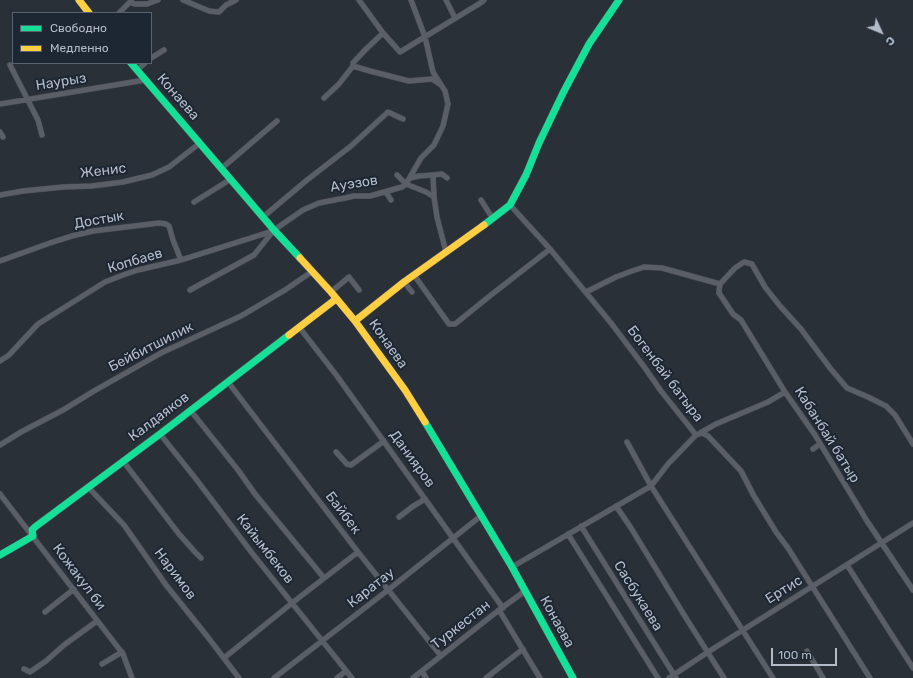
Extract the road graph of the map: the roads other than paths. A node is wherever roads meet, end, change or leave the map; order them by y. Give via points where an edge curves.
1 (78, 0) edge
2 (158, 0) edge
3 (183, 0) edge
4 (236, 0) edge
5 (359, 0) edge
6 (411, 0) edge
7 (446, 0) edge
8 (619, 0) edge
9 (131, 1) edge
10 (482, 1) edge
11 (88, 12) edge
12 (120, 12) edge
13 (455, 18) junction
14 (383, 33) junction
15 (426, 37) junction
16 (164, 50) dead end
17 (152, 57) edge
18 (132, 64) edge
19 (144, 64) edge
20 (10, 65) dead end
21 (353, 66) junction
22 (137, 70) junction
23 (145, 80) junction
24 (442, 86) junction
25 (324, 98) dead end
26 (28, 99) junction
27 (0, 104) edge
28 (403, 118) dead end
29 (277, 121) dead end
30 (42, 135) dead end
31 (200, 143) junction
32 (222, 168) junction
33 (397, 175) dead end
34 (433, 175) junction
35 (410, 178) junction
36 (447, 178) dead end
37 (231, 179) junction
38 (406, 184) junction
39 (386, 192) junction
40 (0, 196) edge
41 (434, 197) junction
42 (391, 200) dead end
43 (481, 200) dead end
44 (194, 202) dead end
45 (510, 205) junction
46 (263, 217) junction
47 (493, 219) junction
48 (274, 230) junction
49 (550, 249) junction
50 (446, 252) junction
51 (181, 260) junction
52 (0, 261) edge
53 (312, 272) junction
54 (414, 275) junction
55 (404, 282) junction
56 (720, 284) junction
57 (190, 290) dead end
58 (359, 290) dead end
59 (331, 292) junction
60 (412, 292) dead end
61 (586, 292) junction
62 (336, 299) junction
63 (355, 321) junction
64 (299, 327) junction
65 (0, 361) edge
66 (228, 382) junction
67 (786, 392) junction
68 (191, 410) junction
69 (160, 434) junction
70 (698, 434) junction
71 (384, 441) junction
72 (627, 442) dead end
73 (820, 444) junction
74 (913, 444) edge
75 (0, 445) edge
76 (813, 449) dead end
77 (336, 452) dead end
78 (122, 461) junction
79 (651, 486) junction
80 (88, 487) junction
81 (0, 494) edge
82 (426, 499) junction
83 (616, 506) junction
84 (482, 515) junction
85 (399, 517) dead end
86 (913, 523) edge
87 (581, 526) junction
88 (568, 534) junction
89 (32, 536) junction
90 (453, 538) junction
91 (882, 543) junction
92 (358, 552) junction
93 (0, 555) edge
94 (201, 558) dead end
95 (847, 565) junction
96 (512, 567) junction
97 (324, 578) junction
98 (812, 587) junction
99 (74, 589) junction
100 (388, 590) junction
101 (913, 590) edge
102 (525, 592) junction
103 (292, 603) junction
104 (501, 609) junction
105 (44, 612) dead end
106 (97, 621) junction
107 (744, 630) junction
108 (322, 641) junction
109 (523, 649) junction
110 (807, 651) dead end
111 (122, 652) junction
112 (708, 652) junction
113 (441, 656) junction
114 (224, 658) junction
115 (102, 664) dead end
116 (913, 668) edge
117 (24, 669) dead end
118 (346, 671) junction
119 (422, 671) junction
120 (673, 677) edge
121 (132, 678) edge
122 (239, 678) edge
123 (274, 678) edge
124 (337, 678) edge
125 (352, 678) edge
126 (413, 678) edge
127 (426, 678) edge
128 (486, 678) edge
129 (540, 678) edge
130 (573, 678) edge
131 (658, 678) edge
132 (724, 678) edge
133 (773, 678) edge
134 (823, 678) edge
135 (870, 678) edge

1 - 11 street
2 - 9 street via 147,4 135,4
3 - 4 street via 209,11 219,12
5 - 14 street
6 - 15 street
7 - 13 street
8 - 45 street via 589,44
9 - 12 street
10 - 13 street
13 - 15 street
14 - 15 street via 400,52
14 - 21 street via 353,63
15 - 24 street via 433,72
16 - 17 street
18 - 22 street, Конаева
19 - 22 street
20 - 26 street, Наурыз
21 - 24 street via 409,80 432,79
21 - 25 street
22 - 23 street, Конаева
23 - 26 street, Наурыз
23 - 31 street, Конаева
24 - 35 street via 448,104 443,126 434,145 421,158
26 - 27 street, Наурыз
26 - 30 street, Наурыз
28 - 46 street via 388,112 351,146
29 - 32 street
31 - 32 street, Конаева
31 - 40 street, Женис via 169,167 152,175 123,182 23,191
32 - 37 street, Конаева
33 - 38 street
34 - 35 street
34 - 36 street via 442,174
34 - 41 street
35 - 38 street
37 - 44 street
37 - 46 street, Конаева
38 - 39 street, Ауэзов
38 - 41 street
39 - 42 street
39 - 48 street, Ауэзов via 319,203 303,210
41 - 50 street
43 - 47 street
45 - 47 street
45 - 49 street, Богенбай батыра
46 - 48 street, Конаева
47 - 50 street
48 - 51 street, Копбаев
48 - 53 street, Конаева
48 - 57 street via 254,254
49 - 54 street via 455,324 449,324
49 - 61 street, Богенбай батыра
50 - 54 street
51 - 52 street, Достык via 169,226 159,223 72,236
51 - 65 street, Копбаев via 138,270 105,282 38,324
53 - 59 street, Конаева
53 - 75 street, Бейбитшилик via 241,316 161,353
54 - 55 street
55 - 60 street
55 - 63 street
56 - 61 street via 662,268 644,267
56 - 67 street, Кабанбай батыр via 719,292 733,314 742,320
56 - 74 street via 744,262 753,265 765,287 847,388 886,406 895,415
58 - 59 street via 349,277
59 - 62 street, Конаева
61 - 70 street, Богенбай батыра
62 - 63 street, Конаева
62 - 64 street, Калдаяков
63 - 84 street, Конаева via 405,390
64 - 66 street, Калдаяков
64 - 71 street, Данияров
66 - 68 street, Калдаяков
66 - 92 street, Байбек
67 - 70 street
67 - 73 street, Кабанбай батыр
68 - 69 street, Калдаяков
68 - 97 street
69 - 78 street, Калдаяков
69 - 103 street, Кайымбеков
70 - 79 street via 668,464
70 - 98 street, Богенбай батыра via 708,436 741,472
71 - 77 street via 351,465
71 - 82 street, Данияров
72 - 79 street
73 - 76 street
73 - 91 street, Кабанбай батыр
78 - 80 street, Калдаяков
78 - 94 street
79 - 83 street
79 - 107 street
80 - 89 street, Калдаяков via 35,527
80 - 114 street, Наримов via 124,525
81 - 89 street, Кожакул би
82 - 85 street
82 - 90 street, Данияров
83 - 87 street
83 - 112 street
84 - 90 street, Каратау
84 - 96 street, Конаева
86 - 91 street, Ертис
87 - 88 street
87 - 120 street, Сасбукаева
88 - 96 street
88 - 131 street, Сасбукаева
89 - 93 street, Калдаяков
89 - 99 street, Кожакул би
90 - 100 street, Каратау
90 - 104 street, Данияров
91 - 95 street, Ертис
91 - 101 street, Кабанбай батыр
92 - 97 street
92 - 100 street, Байбек
95 - 98 street, Ертис
95 - 116 street via 868,593
96 - 102 street, Конаева
97 - 103 street
98 - 107 street, Ертис
98 - 135 street, Богенбай батыра
99 - 105 street
99 - 106 street, Кожакул би
100 - 108 street, Каратау
100 - 113 street, Байбек
102 - 104 street, Туркестан
102 - 130 street, Конаева
103 - 108 street, Кайымбеков
103 - 114 street
104 - 109 street, Данияров
104 - 113 street, Туркестан
106 - 111 street, Кожакул би
106 - 117 street via 30,672
107 - 112 street, Ертис
107 - 133 street
108 - 118 street, Кайымбеков
108 - 123 street, Каратау
109 - 128 street
109 - 129 street, Данияров
110 - 134 street
111 - 115 street
111 - 121 street, Кожакул би
112 - 120 street, Ертис
112 - 132 street
113 - 119 street, Туркестан
114 - 122 street, Наримов
118 - 124 street
118 - 125 street, Кайымбеков
119 - 126 street, Туркестан
119 - 127 street

